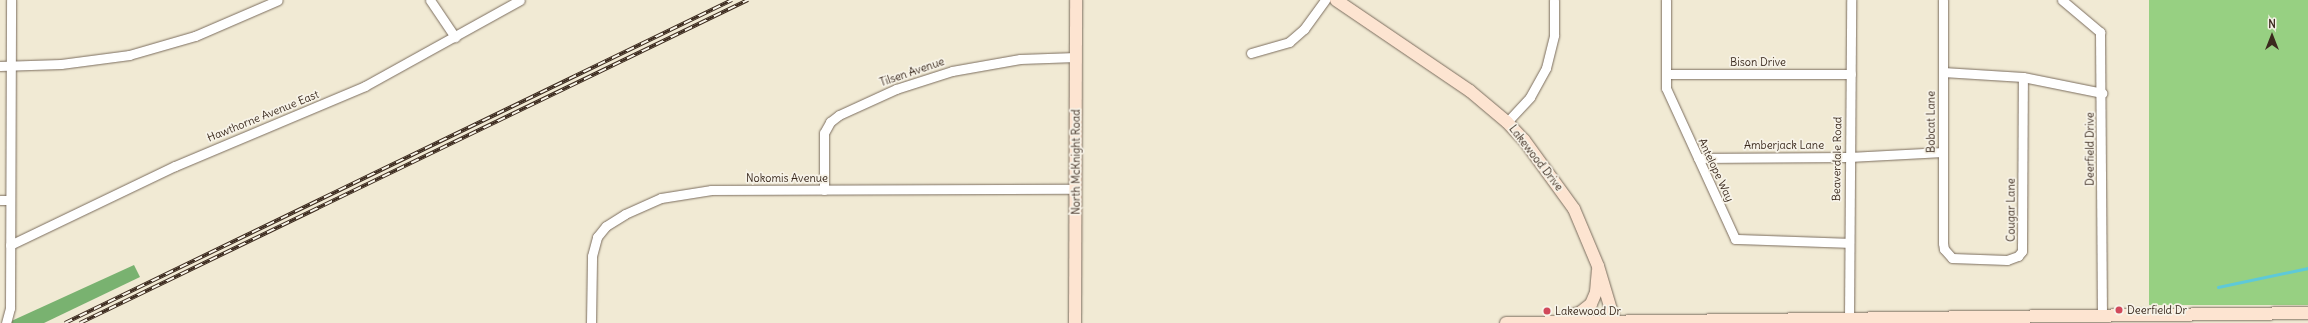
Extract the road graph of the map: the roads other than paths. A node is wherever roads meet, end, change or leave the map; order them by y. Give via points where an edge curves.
1 (12, 0) edge
2 (278, 0) edge
3 (430, 0) edge
4 (520, 0) edge
5 (1076, 0) edge
6 (1325, 0) edge
7 (1336, 0) edge
8 (1554, 0) edge
9 (1666, 0) edge
10 (1851, 0) edge
11 (1943, 0) edge
12 (2062, 0) edge
13 (455, 37) junction
14 (1251, 53) dead end
15 (1076, 57) junction
16 (0, 66) edge
17 (11, 66) junction
18 (1943, 72) junction
19 (1666, 74) junction
20 (1851, 74) junction
21 (2023, 77) junction
22 (2102, 93) junction
23 (1507, 122) junction
24 (1943, 152) junction
25 (1849, 157) junction
26 (1698, 158) junction
27 (1076, 188) junction
28 (824, 190) junction
29 (0, 200) edge
30 (10, 200) junction
31 (1848, 243) junction
32 (1943, 243) joint
33 (10, 245) junction
34 (1598, 266) junction
35 (2308, 312) edge
36 (2102, 316) junction
37 (2162, 319) edge
38 (1853, 320) edge
39 (1544, 322) edge
40 (1615, 322) edge
41 (6, 323) edge
42 (591, 323) edge
43 (1075, 323) edge
44 (1506, 323) edge

1 - 17 street
2 - 17 street via 229,24 164,46 93,61
3 - 13 street
4 - 13 street, Hawthorne Avenue East
5 - 15 street, North McKnight Road
6 - 14 street via 1304,29 1289,42
7 - 23 street, Lakewood Drive via 1464,87
8 - 23 street via 1554,35 1546,68 1530,97
9 - 19 street, Antelope Way
10 - 20 street, Beaverdale Road
11 - 18 street, Bobcat Lane
12 - 22 street, Deerfield Drive via 2100,32
13 - 33 street, Hawthorne Avenue East via 365,86 175,166
15 - 27 street, North McKnight Road
15 - 28 street, Tilsen Avenue via 1020,59 952,71 896,89 839,115 830,122 824,133
16 - 17 street
17 - 30 street
18 - 21 street
18 - 24 street, Bobcat Lane
19 - 20 street, Bison Drive
19 - 26 street, Antelope Way via 1666,88
20 - 25 street, Beaverdale Road
21 - 22 street
21 - 32 street, Cougar Lane via 2022,251 2018,256 2007,260 1959,260 1947,254
22 - 36 street, Deerfield Drive
23 - 34 street, Lakewood Drive via 1546,169 1574,209
24 - 25 street, Amberjack Lane
24 - 32 street, Bobcat Lane
25 - 26 street, Amberjack Lane
25 - 31 street, Beaverdale Road
26 - 31 street, Antelope Way via 1735,239
27 - 28 street, Nokomis Avenue
27 - 43 street, North McKnight Road
28 - 42 street, Nokomis Avenue via 690,192 661,198 625,214 603,229 593,246
29 - 30 street
30 - 33 street
31 - 38 street, Beaverdale Road
33 - 41 street via 10,308
34 - 39 street via 1595,296 1588,307 1575,315
34 - 40 street, Lakewood Drive
35 - 37 street
36 - 37 street
36 - 38 street
38 - 40 street
39 - 40 street
39 - 44 street

